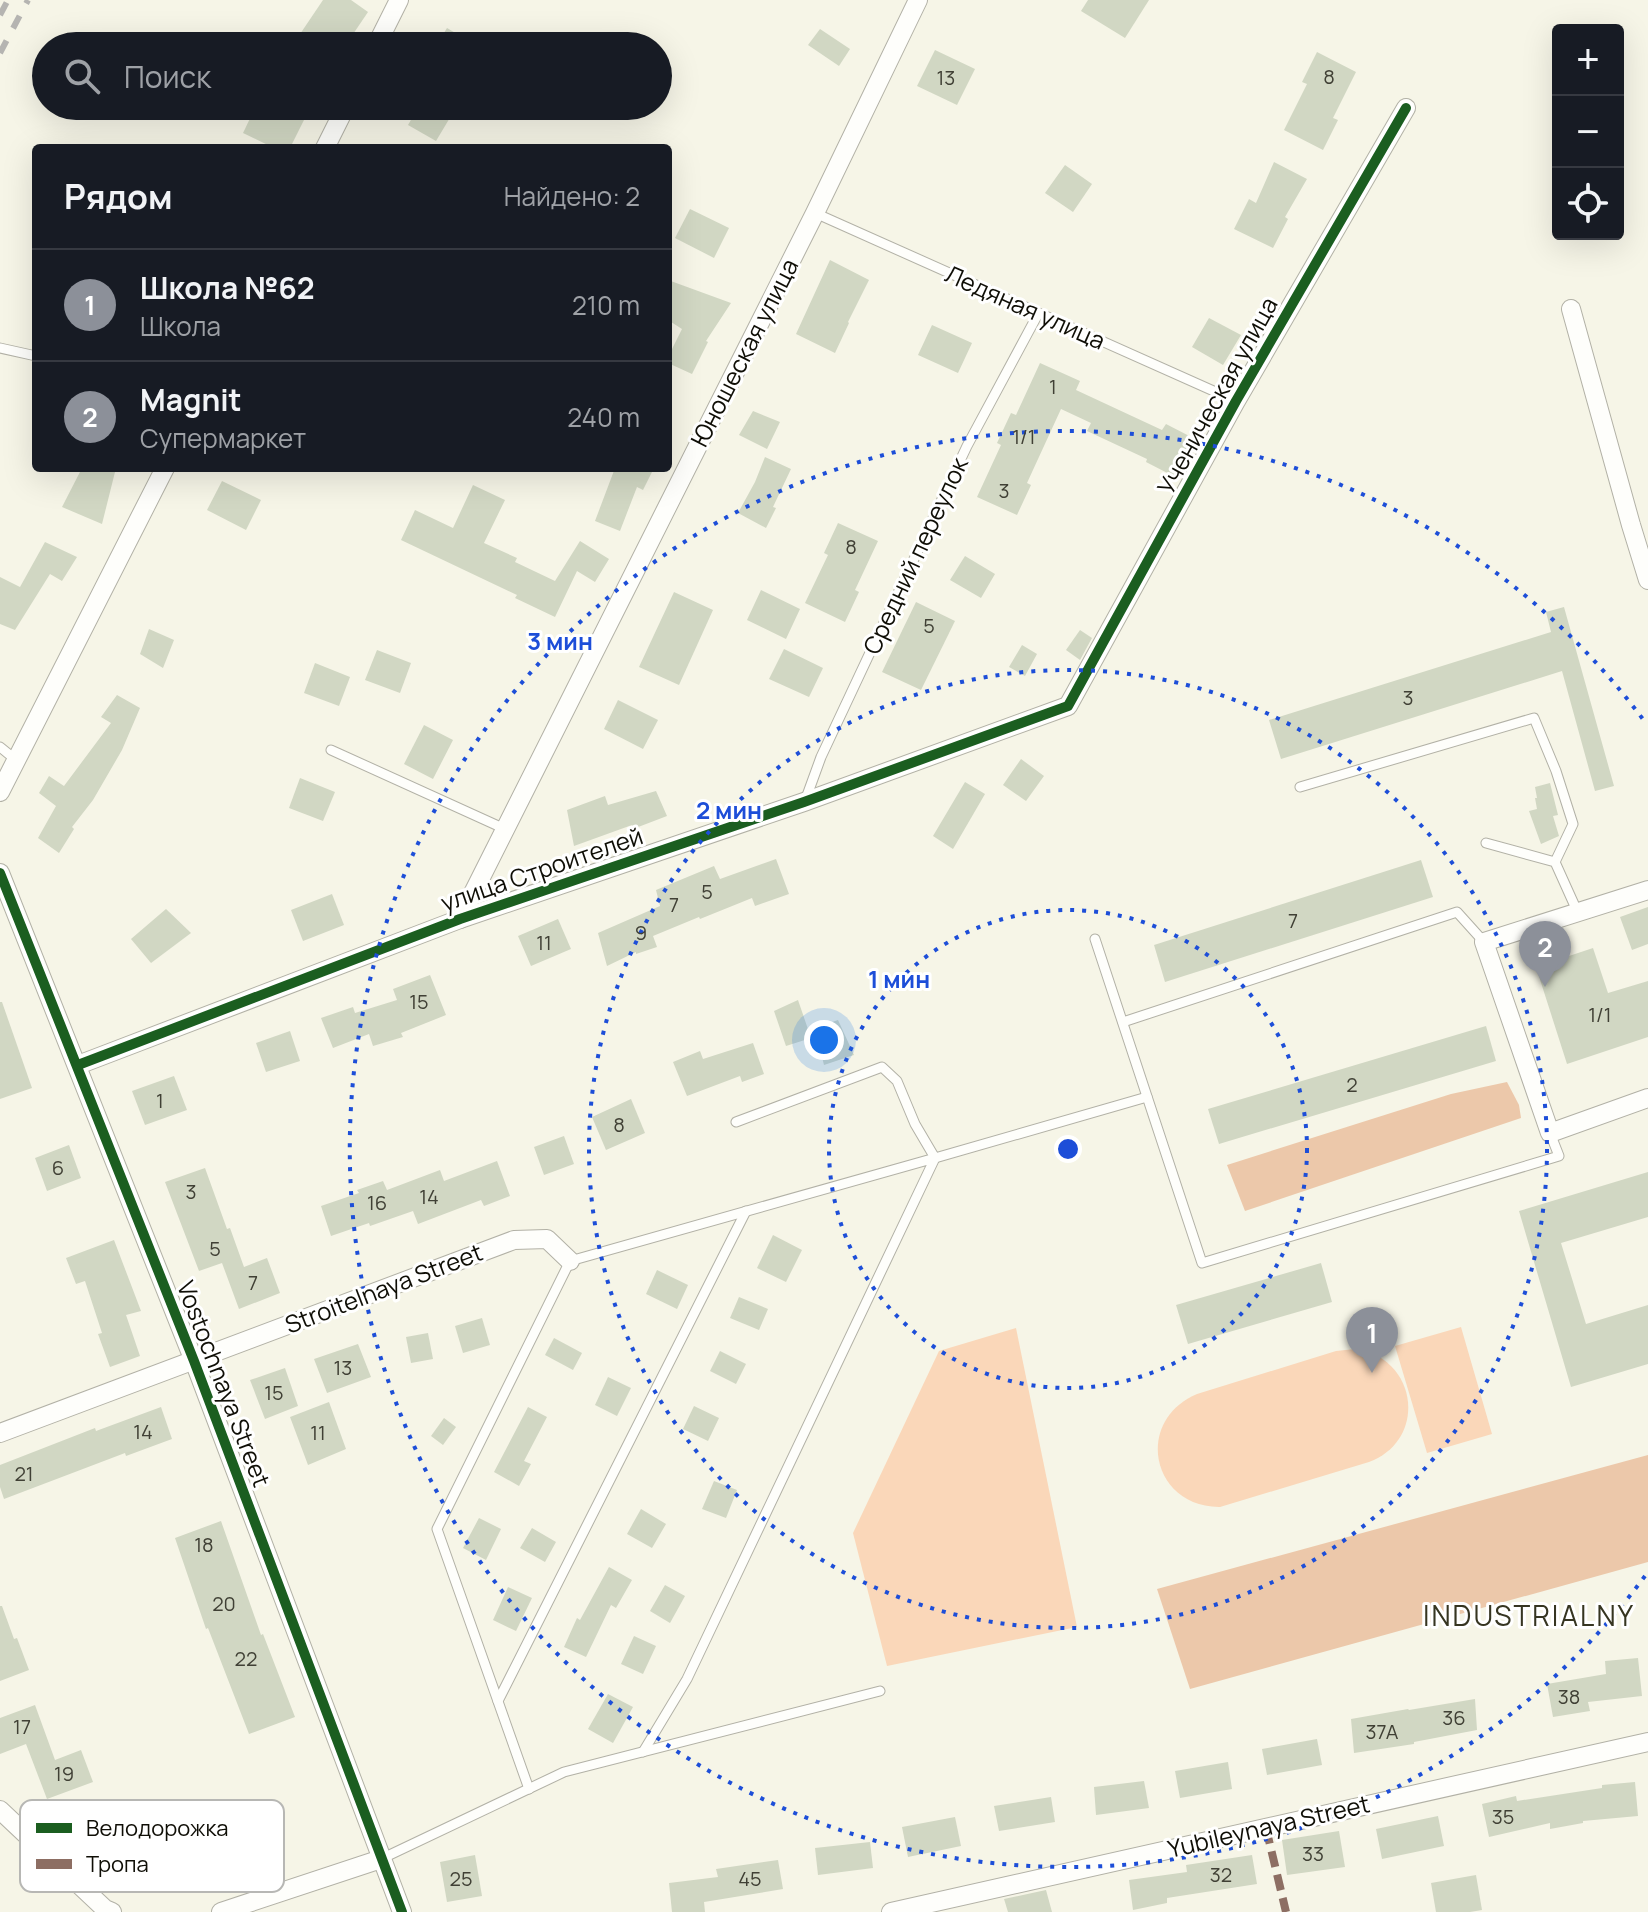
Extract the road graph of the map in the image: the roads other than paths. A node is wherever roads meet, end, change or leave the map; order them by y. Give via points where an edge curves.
1 (399, 0) edge
2 (918, 0) edge
3 (383, 32) edge
4 (1406, 108) dead end
5 (339, 120) edge
6 (327, 144) edge
7 (815, 213) junction
8 (1571, 309) dead end
9 (1038, 314) junction
10 (0, 348) edge
11 (32, 355) edge
12 (1236, 401) junction
13 (163, 472) edge
14 (1648, 580) edge
15 (1068, 706) joint
16 (0, 747) edge
17 (331, 750) dead end
18 (16, 760) junction
19 (1300, 787) dead end
20 (0, 792) edge
21 (804, 802) junction
22 (505, 829) junction
23 (1486, 843) dead end
24 (1555, 862) junction
25 (0, 873) edge
26 (1648, 890) edge
27 (1578, 913) junction
28 (460, 919) junction
29 (1095, 939) dead end
30 (1484, 942) junction
31 (1123, 1022) junction
32 (78, 1065) junction
33 (1147, 1097) junction
34 (1648, 1098) edge
35 (736, 1122) dead end
36 (1550, 1133) junction
37 (935, 1158) junction
38 (746, 1211) junction
39 (570, 1261) junction
40 (194, 1361) junction
41 (0, 1433) edge
42 (880, 1691) dead end
43 (498, 1701) junction
44 (1648, 1742) edge
45 (643, 1752) junction
46 (529, 1789) junction
47 (0, 1810) edge
48 (20, 1829) edge
49 (381, 1859) junction
50 (284, 1891) edge
51 (87, 1892) edge
52 (281, 1892) edge
53 (112, 1912) edge
54 (221, 1912) edge
55 (402, 1912) edge
56 (891, 1912) edge

1 - 3 street
2 - 7 street, Юношеская улица
4 - 12 street, Ученическая улица
5 - 6 street
7 - 9 lane, Ледяная улица
7 - 22 street, Юношеская улица
8 - 14 street
9 - 12 lane, Ледяная улица
9 - 21 lane, Средний переулок via 967,446
10 - 11 lane
12 - 15 street, Ученическая улица
13 - 18 street
15 - 21 street, улица Строителей
16 - 18 lane
17 - 22 lane
18 - 20 street
19 - 24 lane via 1534,718 1573,824
21 - 28 street, улица Строителей
22 - 28 street, Юношеская улица
23 - 24 lane
24 - 27 lane
25 - 32 street, Vostochnaya Street
26 - 27 street
27 - 30 street
28 - 32 street, улица Строителей
29 - 31 lane
30 - 31 lane via 1457,912
30 - 36 street
31 - 33 lane
32 - 40 street, Vostochnaya Street
33 - 36 lane via 1202,1263 1559,1156
33 - 37 lane
34 - 36 street
35 - 37 lane via 882,1067 897,1081
37 - 38 lane
37 - 45 lane via 687,1679
38 - 39 lane
38 - 43 lane
39 - 40 street, Stroitelnaya Street via 547,1239 514,1240
39 - 43 lane via 437,1529
40 - 41 street, Stroitelnaya Street
40 - 49 street, Vostochnaya Street
42 - 45 lane
43 - 46 lane
44 - 56 street, Yubileynaya Street
45 - 46 lane via 564,1772
46 - 49 lane
47 - 48 street
49 - 50 street
49 - 55 street, Vostochnaya Street
51 - 53 street
52 - 54 street

